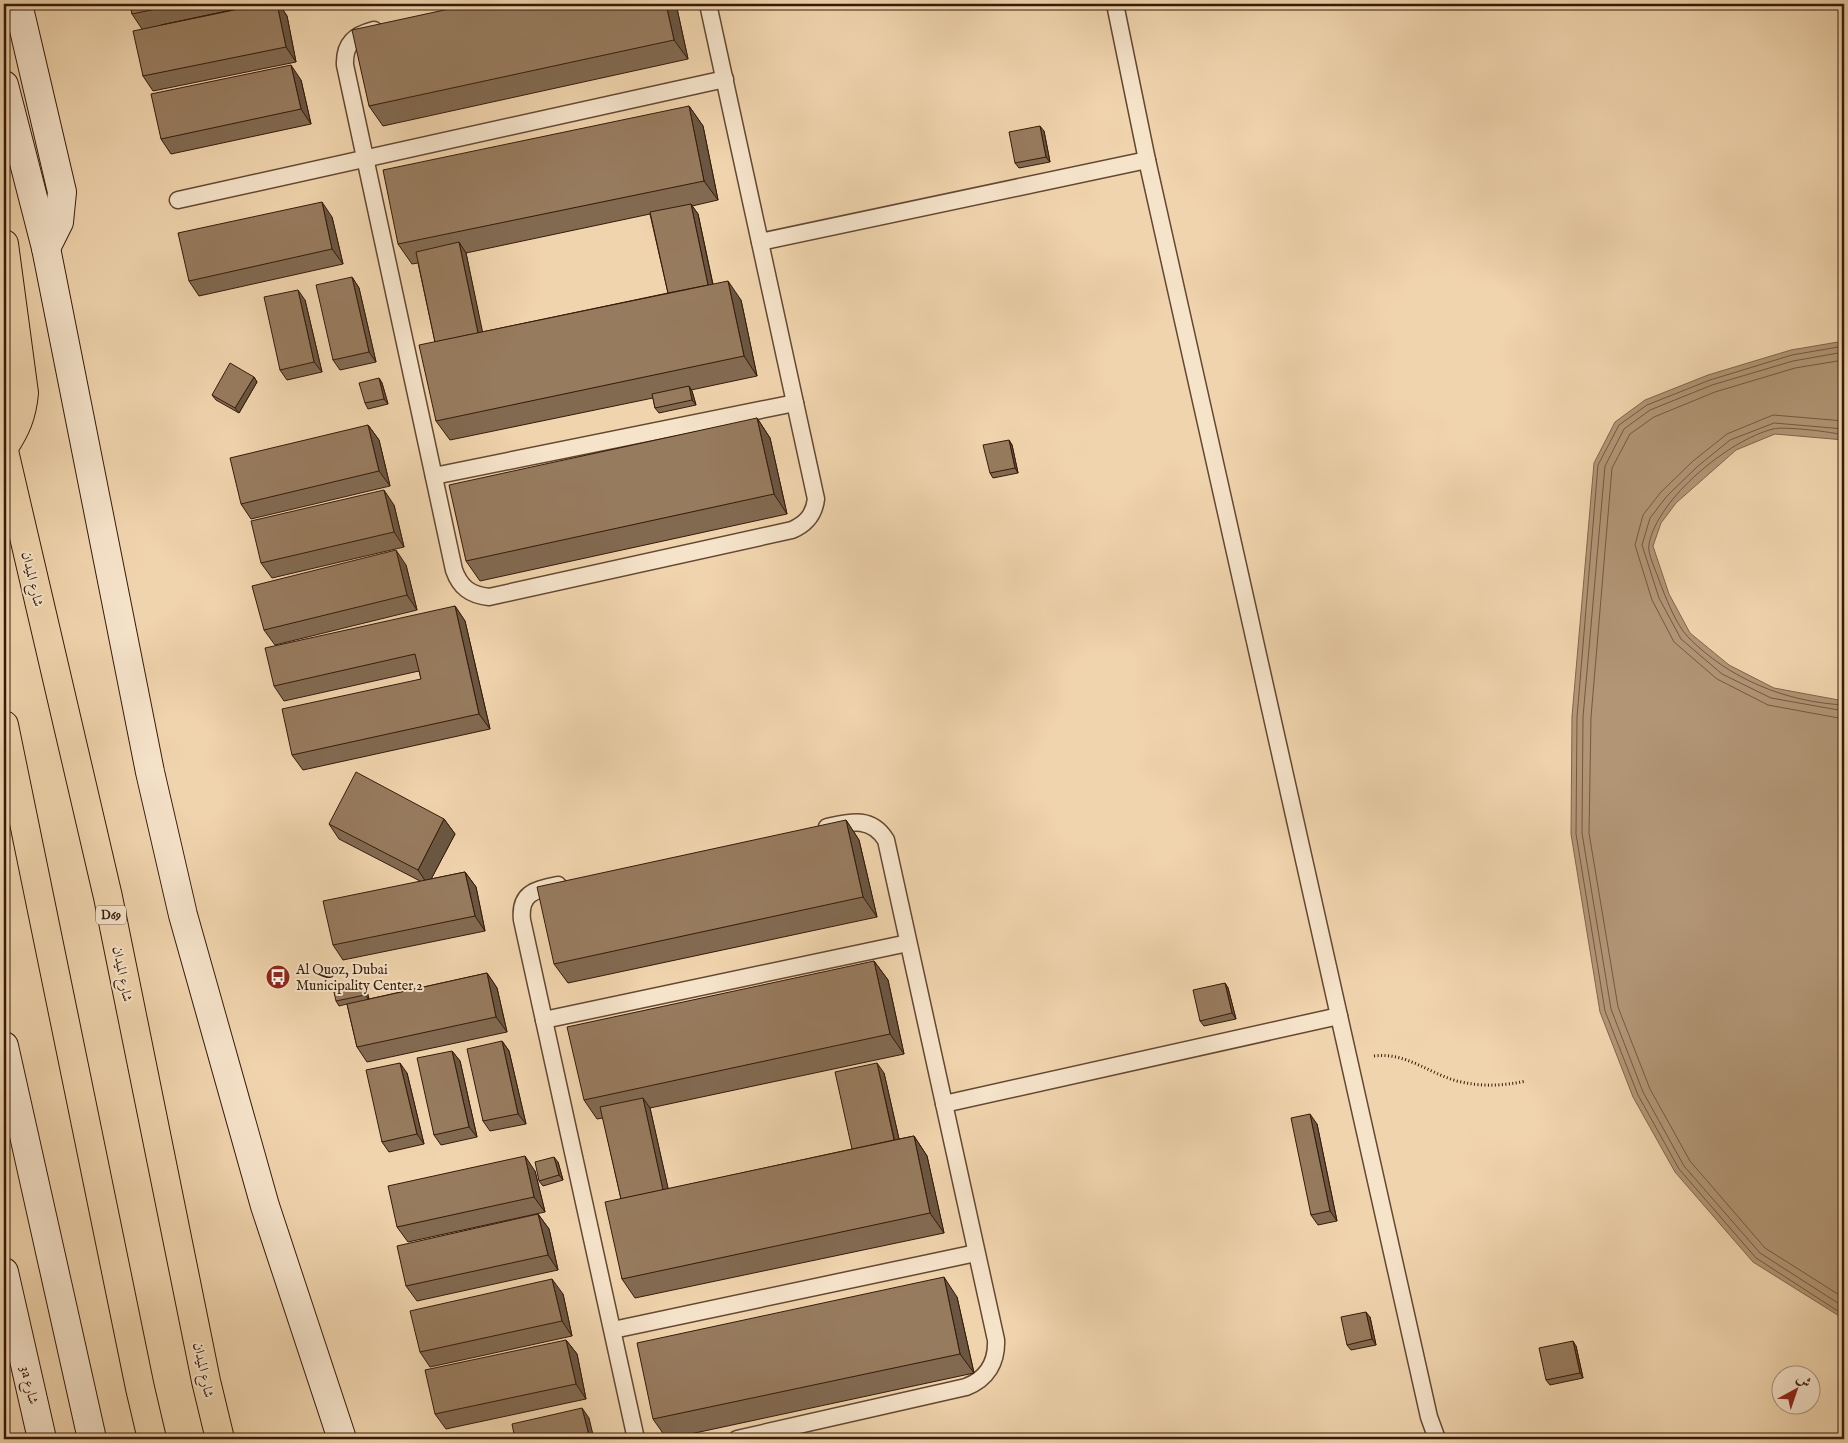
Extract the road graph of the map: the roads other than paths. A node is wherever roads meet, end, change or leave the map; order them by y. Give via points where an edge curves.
1 (18, 4) edge
2 (708, 4) edge
3 (1115, 4) edge
4 (388, 27) edge
5 (725, 79) junction
6 (4, 85) edge
7 (366, 158) junction
8 (1146, 160) junction
9 (178, 200) dead end
10 (760, 242) junction
11 (4, 244) edge
12 (46, 248) junction
13 (795, 403) junction
14 (4, 447) edge
15 (4, 452) edge
16 (434, 476) junction
17 (4, 725) edge
18 (813, 830) edge
19 (573, 882) edge
20 (908, 943) junction
21 (1339, 1016) junction
22 (544, 1020) junction
23 (4, 1046) edge
24 (944, 1104) junction
25 (976, 1253) junction
26 (4, 1272) edge
27 (612, 1330) junction
28 (1429, 1417) junction
29 (42, 1439) edge
30 (92, 1439) edge
31 (152, 1439) edge
32 (220, 1439) edge
33 (342, 1439) edge
34 (636, 1439) edge
35 (737, 1439) edge
36 (1429, 1439) edge
37 (1437, 1439) edge

1 - 12 main road via 62,192 59,222
2 - 5 lane
3 - 8 lane
4 - 7 lane via 360,34 347,46 345,55
5 - 7 lane
5 - 10 lane
6 - 12 main road
7 - 9 lane
7 - 16 lane
8 - 10 lane
8 - 21 lane
10 - 13 lane
11 - 14 main road via 24,393 22,413
12 - 33 main road via 150,772 184,915 265,1206
13 - 16 lane
13 - 16 lane via 816,499 814,510 801,526 498,596 470,593 457,579
15 - 32 main road, شارع الميدان / D69 via 108,897
17 - 31 main road
18 - 20 lane via 860,821 881,833 886,840
19 - 22 lane via 535,890 523,903 521,911
20 - 22 lane
20 - 24 lane
21 - 24 lane
21 - 28 lane
22 - 27 lane
23 - 30 main road
24 - 25 lane
25 - 27 lane
25 - 35 lane via 996,1350 990,1369 975,1384
26 - 29 main road, 3a شارع
27 - 34 lane
28 - 36 lane
28 - 37 lane

